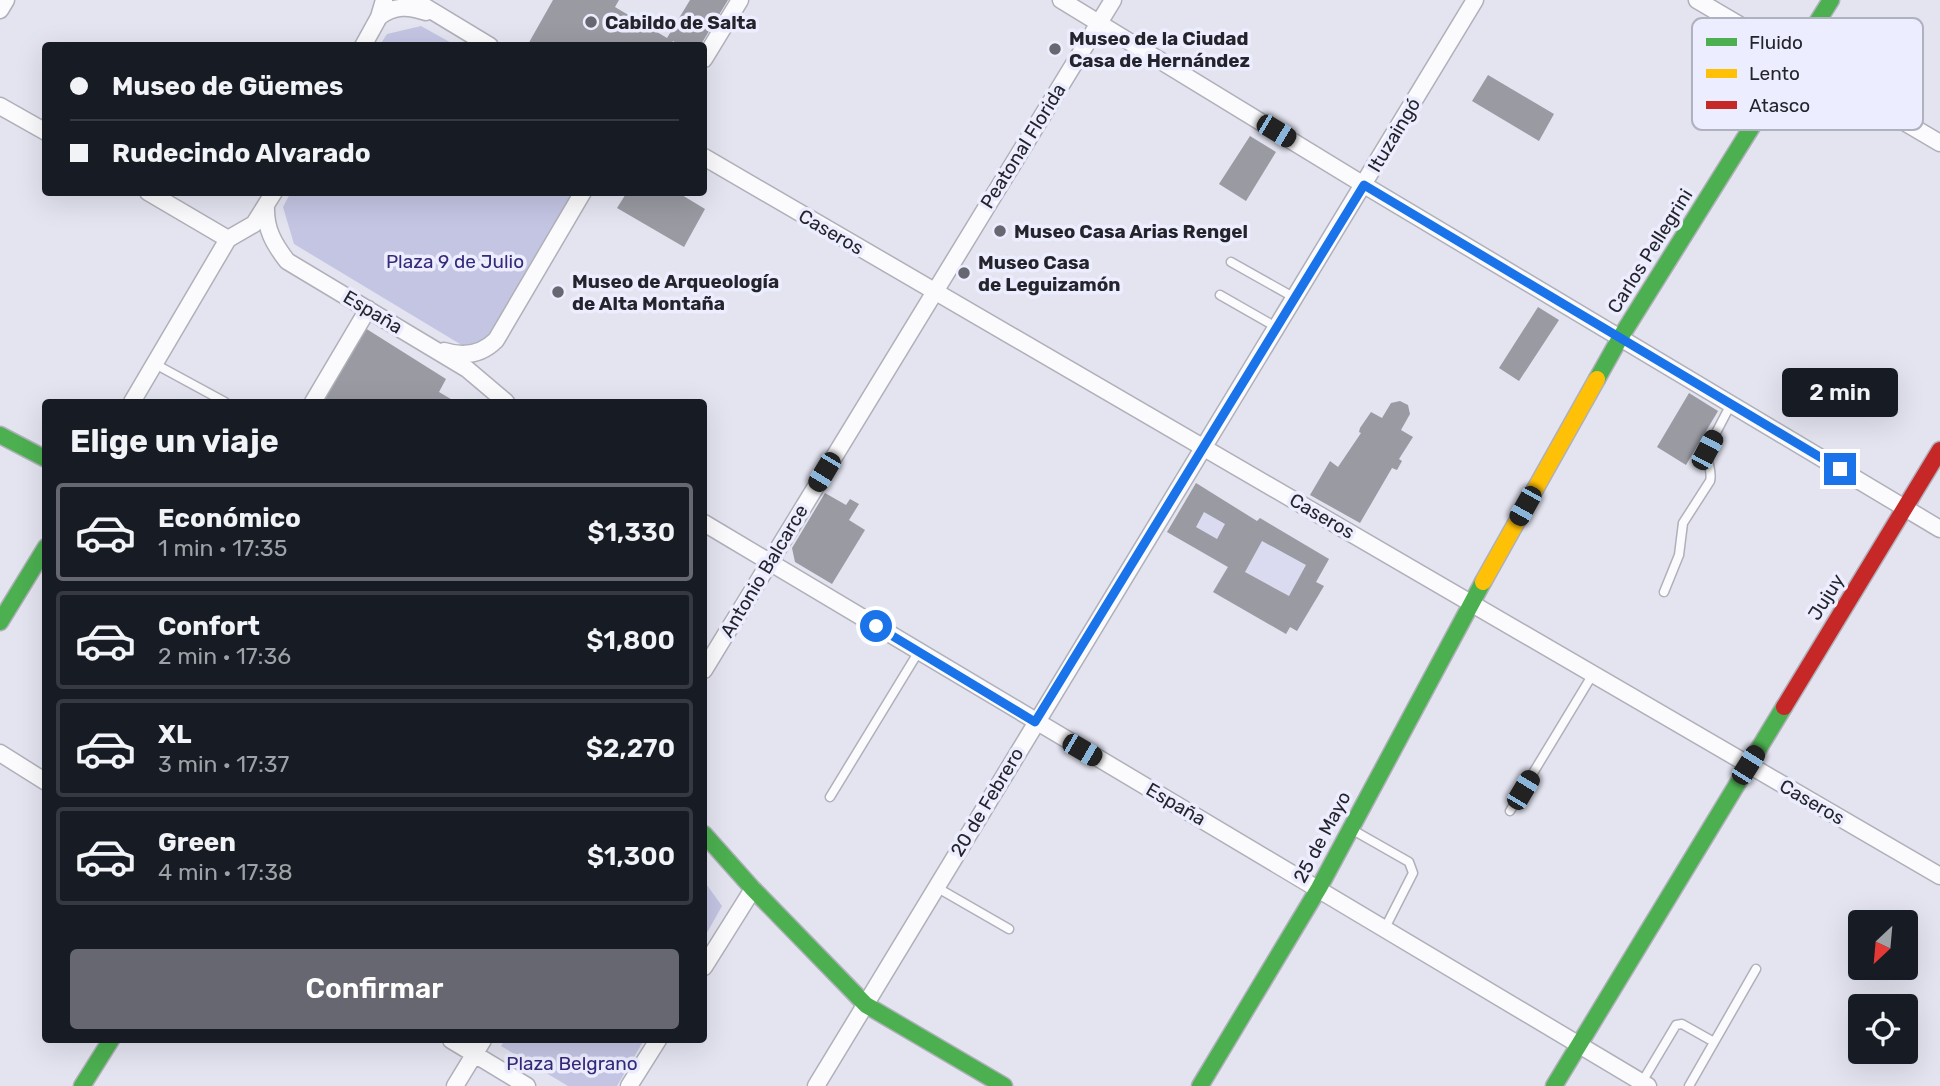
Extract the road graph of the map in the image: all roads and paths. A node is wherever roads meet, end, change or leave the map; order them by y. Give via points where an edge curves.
1 (6, 0) edge
2 (384, 0) edge
3 (414, 0) edge
4 (740, 0) edge
5 (1061, 0) edge
6 (1113, 0) edge
7 (1475, 0) edge
8 (1697, 0) edge
9 (1831, 0) edge
10 (0, 10) edge
11 (379, 17) junction
12 (442, 17) junction
13 (1728, 18) edge
14 (1820, 18) edge
15 (1099, 23) junction
16 (365, 42) edge
17 (483, 42) edge
18 (707, 54) edge
19 (0, 106) edge
20 (42, 130) edge
21 (1751, 130) edge
22 (1918, 130) edge
23 (1940, 143) edge
24 (707, 159) edge
25 (1364, 185) junction
26 (155, 196) edge
27 (581, 196) edge
28 (270, 199) edge
29 (228, 239) junction
30 (1231, 262) dead end
31 (933, 292) junction
32 (1220, 295) dead end
33 (1295, 298) junction
34 (368, 309) junction
35 (1276, 327) junction
36 (1620, 338) junction
37 (431, 347) junction
38 (155, 363) junction
39 (134, 399) edge
40 (220, 399) edge
41 (315, 399) edge
42 (498, 399) edge
43 (1731, 404) junction
44 (0, 435) edge
45 (1203, 447) junction
46 (1940, 450) edge
47 (42, 457) edge
48 (1905, 508) junction
49 (707, 525) edge
50 (1940, 529) edge
51 (42, 554) edge
52 (769, 562) junction
53 (1664, 592) dead end
54 (1471, 603) junction
55 (0, 622) edge
56 (919, 652) junction
57 (707, 665) edge
58 (1593, 674) junction
59 (1035, 722) junction
60 (0, 753) edge
61 (1748, 765) junction
62 (42, 779) edge
63 (830, 797) dead end
64 (1510, 811) dead end
65 (1351, 828) junction
66 (707, 837) edge
67 (1940, 876) edge
68 (936, 887) junction
69 (753, 888) junction
70 (1319, 888) junction
71 (1385, 928) junction
72 (1009, 929) dead end
73 (707, 962) edge
74 (1756, 969) dead end
75 (866, 1005) junction
76 (1714, 1042) junction
77 (109, 1043) edge
78 (456, 1043) edge
79 (481, 1043) edge
80 (656, 1043) edge
81 (1579, 1045) junction
82 (474, 1054) junction
83 (1645, 1084) edge
84 (82, 1086) edge
85 (455, 1086) edge
86 (527, 1086) edge
87 (629, 1086) edge
88 (816, 1086) edge
89 (1004, 1086) edge
90 (1200, 1086) edge
91 (1554, 1086) edge
92 (1689, 1086) edge

1 - 10 street
2 - 11 street
3 - 12 street
4 - 18 street
5 - 15 street
6 - 15 street, Peatonal Florida
7 - 25 street, Ituzaingó
8 - 13 street
9 - 14 main road, Carlos Pellegrini
11 - 12 street via 409,6
11 - 16 street
12 - 17 street
15 - 25 street
15 - 31 street, Peatonal Florida
19 - 20 street
21 - 36 main road, Carlos Pellegrini
22 - 23 street
24 - 31 street, Caseros
25 - 33 street, Ituzaingó
25 - 36 street
26 - 29 street
27 - 37 street via 491,346 459,355
28 - 29 street via 254,224
28 - 34 street, España via 265,218 274,244 288,261
29 - 38 street
30 - 33 lane
31 - 45 street, Caseros
31 - 52 street, Antonio Balcarce
32 - 35 lane
33 - 35 street, Ituzaingó
34 - 37 street, España
34 - 41 street
35 - 45 street, Ituzaingó
36 - 43 street
36 - 54 main road, Carlos Pellegrini
37 - 42 street, España via 467,369
38 - 39 street
38 - 40 lane
43 - 48 street
43 - 53 lane via 1707,450 1712,475 1684,523 1679,555
44 - 47 main road
45 - 54 street, Caseros
45 - 59 street, 20 de Febrero
46 - 48 main road, Jujuy
48 - 50 street
48 - 61 main road, Jujuy
49 - 52 street, España
51 - 55 main road
52 - 56 street, España
52 - 57 street, Antonio Balcarce
54 - 58 street, Caseros
54 - 65 main road, 25 de Mayo
56 - 59 street, España
56 - 63 lane
58 - 61 street, Caseros
58 - 64 lane
59 - 68 street, 20 de Febrero
59 - 70 street, España
60 - 62 street
61 - 67 street, Caseros
61 - 81 main road, Jujuy
65 - 70 main road, 25 de Mayo
65 - 71 lane via 1412,867
66 - 69 main road
68 - 72 lane
68 - 75 street, 20 de Febrero
69 - 73 street
69 - 75 main road
70 - 71 street, España
70 - 90 main road, 25 de Mayo
71 - 81 street, España
74 - 76 lane
75 - 88 street, 20 de Febrero
75 - 89 main road
76 - 83 lane via 1676,1025
76 - 92 lane
77 - 84 main road
78 - 82 street
79 - 82 street
80 - 87 street
81 - 83 street, España
81 - 91 main road, Jujuy
82 - 85 street
82 - 86 street

